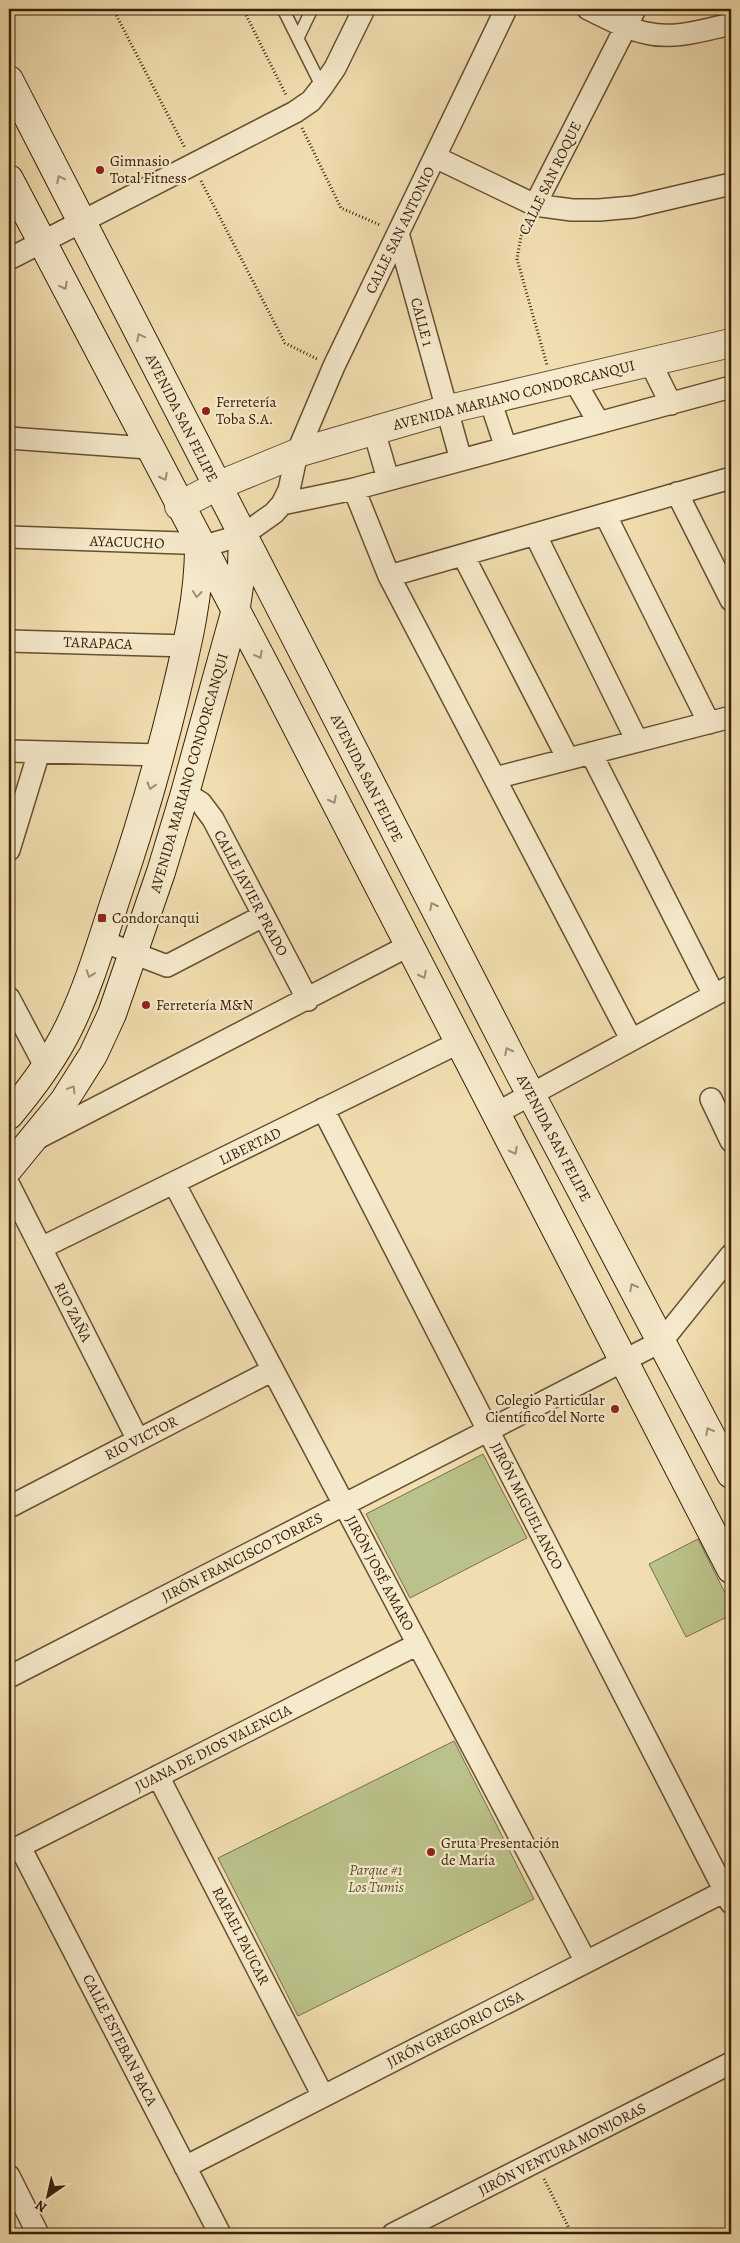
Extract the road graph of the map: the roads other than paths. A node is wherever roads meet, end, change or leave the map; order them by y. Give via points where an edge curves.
1 (283, 9) edge
2 (312, 9) edge
3 (364, 9) edge
4 (506, 9) edge
5 (588, 9) edge
6 (630, 18) edge
7 (731, 24) edge
8 (298, 38) junction
9 (9, 80) edge
10 (322, 88) junction
11 (435, 157) junction
12 (9, 180) edge
13 (731, 184) edge
14 (536, 205) junction
15 (82, 223) junction
16 (398, 233) junction
17 (41, 243) junction
18 (9, 259) edge
19 (731, 342) edge
20 (650, 362) junction
21 (563, 382) junction
22 (731, 387) edge
23 (490, 400) junction
24 (671, 404) junction
25 (445, 410) junction
26 (599, 423) junction
27 (374, 431) junction
28 (9, 438) edge
29 (148, 448) junction
30 (506, 448) junction
31 (297, 453) junction
32 (461, 460) junction
33 (731, 478) edge
34 (388, 479) junction
35 (217, 486) junction
36 (354, 488) junction
37 (677, 493) junction
38 (282, 504) junction
39 (179, 506) junction
40 (605, 514) junction
41 (535, 534) junction
42 (243, 535) junction
43 (9, 537) edge
44 (200, 545) junction
45 (463, 555) junction
46 (390, 576) junction
47 (731, 600) edge
48 (235, 613) junction
49 (9, 641) edge
50 (187, 646) junction
51 (731, 717) edge
52 (709, 723) junction
53 (637, 741) junction
54 (9, 751) edge
55 (39, 752) junction
56 (591, 753) junction
57 (160, 755) junction
58 (568, 759) junction
59 (495, 778) junction
60 (185, 793) junction
61 (9, 850) edge
62 (263, 916) junction
63 (102, 941) junction
64 (408, 946) junction
65 (134, 953) junction
66 (723, 991) edge
67 (9, 998) edge
68 (308, 1000) junction
69 (631, 1039) junction
70 (458, 1042) junction
71 (45, 1066) junction
72 (531, 1095) junction
73 (711, 1099) dead end
74 (323, 1110) junction
75 (495, 1114) junction
76 (9, 1115) edge
77 (729, 1129) edge
78 (31, 1142) junction
79 (9, 1168) edge
80 (174, 1183) junction
81 (9, 1185) edge
82 (41, 1248) junction
83 (731, 1255) edge
84 (662, 1341) junction
85 (623, 1361) junction
86 (273, 1370) junction
87 (488, 1431) junction
88 (138, 1440) junction
89 (731, 1474) edge
90 (344, 1505) junction
91 (9, 1507) edge
92 (731, 1569) edge
93 (418, 1644) junction
94 (9, 1677) edge
95 (158, 1776) junction
96 (14, 1849) edge
97 (728, 1897) edge
98 (586, 1962) junction
99 (731, 2063) edge
100 (323, 2096) junction
101 (185, 2167) junction
102 (9, 2176) edge
103 (38, 2234) edge
104 (220, 2234) edge
105 (393, 2234) edge

1 - 8 lane
2 - 8 lane
3 - 10 street
4 - 11 street, CALLE SAN ANTONIO
5 - 6 street
6 - 7 street via 647,34 690,33
6 - 14 street, CALLE SAN ROQUE
8 - 10 lane
15 -> 9 main road, AVENIDA SAN FELIPE
10 - 15 street via 295,112
11 - 14 street
11 - 16 street, CALLE SAN ANTONIO
12 - 17 main road
13 - 14 street via 633,207 572,210
15 - 17 street
35 -> 15 main road, AVENIDA SAN FELIPE
16 - 25 street, CALLE 1
16 - 31 street, CALLE SAN ANTONIO via 334,366
17 - 18 street
17 -> 29 main road
19 - 20 main road, AVENIDA MARIANO CONDORCANQUI
20 - 21 main road, AVENIDA MARIANO CONDORCANQUI
20 - 24 street
21 - 23 main road, AVENIDA MARIANO CONDORCANQUI
21 - 26 street
22 - 24 street
23 - 25 main road, AVENIDA MARIANO CONDORCANQUI
23 - 30 street
24 - 26 street
25 - 27 main road, AVENIDA MARIANO CONDORCANQUI
25 - 32 street, CALLE 1
26 - 30 street
27 - 31 main road, AVENIDA MARIANO CONDORCANQUI
27 - 34 street
28 - 29 street
29 -> 39 main road
30 - 32 street
31 - 35 main road, AVENIDA MARIANO CONDORCANQUI
31 - 38 street via 289,490
32 - 34 street
33 - 37 street
34 - 36 street
35 - 39 main road, AVENIDA MARIANO CONDORCANQUI
35 - 42 main road, AVENIDA SAN FELIPE
36 - 38 street
36 - 46 street
37 - 40 street
37 - 47 street
38 - 42 street
39 - 44 main road
40 - 41 street
40 - 52 street
41 - 45 street
41 - 53 street
42 - 44 street, AYACUCHO via 224,542
42 - 48 main road, AVENIDA MARIANO CONDORCANQUI
72 -> 42 main road, AVENIDA SAN FELIPE
43 - 44 street, AYACUCHO
44 - 48 main road
44 -> 50 main road via 196,602
45 - 46 street
45 - 58 street
46 - 59 street
48 - 60 main road, AVENIDA MARIANO CONDORCANQUI
48 -> 64 main road
49 - 50 street, TARAPACA
50 - 57 main road
51 - 52 street
52 - 53 street
53 - 56 street
54 - 55 street
55 - 57 street
55 - 61 street
56 - 58 street
56 - 66 street
57 -> 63 main road
58 - 59 street
59 - 69 street
60 - 62 street, CALLE JAVIER PRADO via 201,803 213,819
60 - 65 main road, AVENIDA MARIANO CONDORCANQUI
62 - 65 street via 167,966
62 - 68 street, CALLE JAVIER PRADO
63 - 65 street
63 -> 71 main road via 68,1029
64 - 68 street
64 -> 70 main road
78 -> 65 main road, AVENIDA MARIANO CONDORCANQUI via 64,1101 93,1055
66 - 69 street
67 - 71 street
68 - 78 street
69 - 72 street
70 - 74 street, LIBERTAD
70 - 75 main road
71 - 76 main road
72 - 75 street
84 -> 72 main road, AVENIDA SAN FELIPE
73 - 77 street
74 - 80 street, LIBERTAD
74 - 87 street, JIRÓN MIGUEL ANCO
75 -> 85 main road
78 - 79 main road, AVENIDA MARIANO CONDORCANQUI
80 - 82 street, LIBERTAD
80 - 86 street, JIRÓN JOSÉ AMARO
81 - 82 street, RIO ZAÑA
82 - 88 street, RIO ZAÑA
83 - 84 street
84 - 85 street, JIRÓN FRANCISCO TORRES
89 -> 84 main road, AVENIDA SAN FELIPE
85 - 87 street, JIRÓN FRANCISCO TORRES
85 - 92 main road
86 - 88 street, RIO VICTOR
86 - 90 street, JIRÓN JOSÉ AMARO
87 - 90 street, JIRÓN FRANCISCO TORRES
87 - 97 street, JIRÓN MIGUEL ANCO
88 - 91 street, RIO VICTOR
90 - 93 street, JIRÓN JOSÉ AMARO
90 - 94 street, JIRÓN FRANCISCO TORRES
93 - 95 street, JUANA DE DIOS VALENCIA
93 - 98 street, JIRÓN JOSÉ AMARO
95 - 96 street, JUANA DE DIOS VALENCIA
95 - 100 street, RAFAEL PAUCAR
96 - 101 street, CALLE ESTEBAN BACA
97 - 98 street, JIRÓN GREGORIO CISA
98 - 100 street, JIRÓN GREGORIO CISA
99 - 105 street, JIRÓN VENTURA MONJORAS
100 - 101 street, JIRÓN GREGORIO CISA
101 - 104 street, CALLE ESTEBAN BACA
102 - 103 street

